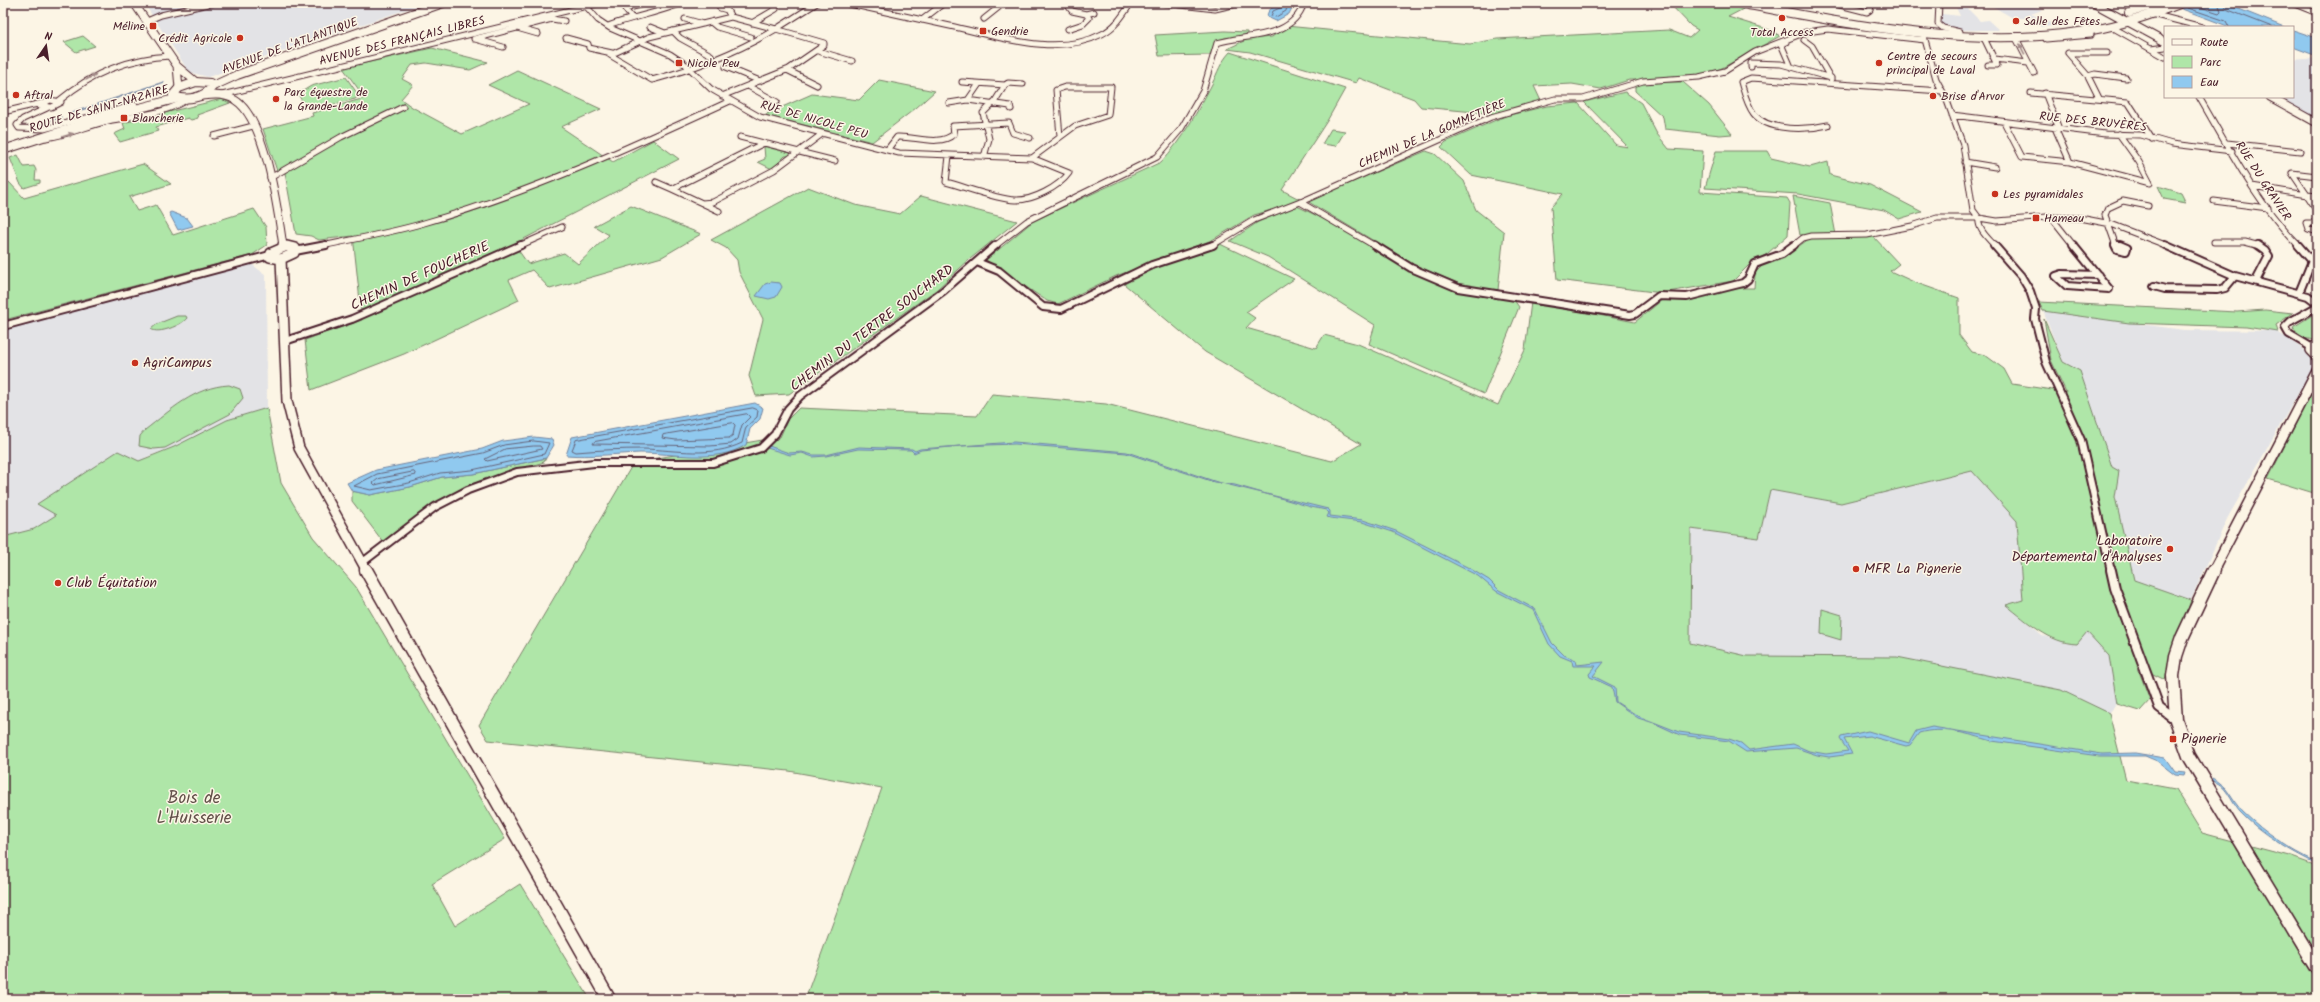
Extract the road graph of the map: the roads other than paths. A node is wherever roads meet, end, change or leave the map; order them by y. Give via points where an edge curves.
1 (134, 3) edge
2 (212, 3) edge
3 (433, 3) edge
4 (443, 3) edge
5 (599, 3) edge
6 (648, 3) edge
7 (682, 3) edge
8 (817, 3) edge
9 (845, 3) edge
10 (944, 3) edge
11 (1002, 3) edge
12 (1072, 3) edge
13 (1131, 3) edge
14 (1166, 3) edge
15 (1241, 3) edge
16 (1304, 3) edge
17 (1738, 3) edge
18 (1758, 3) edge
19 (1872, 3) edge
20 (1940, 3) edge
21 (2085, 3) edge
22 (2182, 3) edge
23 (2292, 3) edge
24 (670, 4) edge
25 (1835, 4) edge
26 (2094, 4) edge
27 (2158, 4) edge
28 (586, 6) junction
29 (720, 8) dead end
30 (776, 9) dead end
31 (1094, 12) dead end
32 (2317, 12) edge
33 (1086, 14) junction
34 (2152, 14) junction
35 (551, 17) junction
36 (631, 17) junction
37 (731, 17) junction
38 (2118, 17) junction
39 (146, 19) junction
40 (685, 19) dead end
41 (984, 19) dead end
42 (922, 20) junction
43 (564, 21) dead end
44 (2126, 21) junction
45 (711, 22) junction
46 (752, 23) junction
47 (703, 24) junction
48 (608, 26) junction
49 (2110, 26) junction
50 (2198, 26) edge
51 (650, 27) dead end
52 (517, 28) junction
53 (776, 29) junction
54 (1068, 29) dead end
55 (673, 31) junction
56 (1960, 32) junction
57 (665, 33) junction
58 (538, 34) dead end
59 (1923, 34) junction
60 (468, 35) junction
61 (1983, 36) junction
62 (2017, 36) junction
63 (751, 37) dead end
64 (474, 38) junction
65 (566, 38) dead end
66 (1804, 40) dead end
67 (640, 41) junction
68 (2164, 41) edge
69 (1787, 42) dead end
70 (503, 47) dead end
71 (2164, 47) edge
72 (2151, 49) junction
73 (818, 51) junction
74 (612, 53) junction
75 (2107, 53) dead end
76 (711, 55) dead end
77 (170, 56) junction
78 (2164, 56) edge
79 (1995, 59) junction
80 (852, 61) dead end
81 (2028, 62) junction
82 (1988, 65) dead end
83 (177, 66) junction
84 (726, 67) dead end
85 (1751, 67) dead end
86 (1791, 67) junction
87 (691, 70) junction
88 (787, 70) junction
89 (2034, 73) dead end
90 (2088, 76) junction
91 (1830, 78) junction
92 (2126, 78) dead end
93 (760, 81) junction
94 (196, 82) junction
95 (962, 82) dead end
96 (979, 84) junction
97 (1023, 84) dead end
98 (1834, 84) junction
99 (817, 85) dead end
100 (1006, 85) junction
101 (748, 86) junction
102 (211, 88) junction
103 (177, 89) junction
104 (1941, 90) junction
105 (234, 93) junction
106 (2031, 93) dead end
107 (2045, 93) junction
108 (722, 96) junction
109 (193, 97) junction
110 (179, 98) junction
111 (2099, 98) junction
112 (2200, 98) edge
113 (2272, 98) edge
114 (60, 100) junction
115 (968, 100) junction
116 (730, 101) junction
117 (777, 102) dead end
118 (949, 102) dead end
119 (992, 103) junction
120 (41, 105) junction
121 (134, 105) junction
122 (244, 107) junction
123 (403, 107) dead end
124 (47, 108) junction
125 (1011, 109) dead end
126 (3, 111) edge
127 (1952, 115) junction
128 (110, 118) junction
129 (2004, 122) junction
130 (2317, 123) edge
131 (986, 124) junction
132 (1828, 125) dead end
133 (253, 126) junction
134 (2057, 128) junction
135 (822, 134) junction
136 (2119, 134) junction
137 (214, 136) dead end
138 (1060, 136) junction
139 (740, 137) dead end
140 (1030, 138) dead end
141 (2152, 139) junction
142 (764, 143) junction
143 (2227, 143) junction
144 (3, 147) edge
145 (3, 150) edge
146 (886, 150) junction
147 (2232, 151) junction
148 (2300, 151) dead end
149 (799, 152) junction
150 (949, 156) junction
151 (984, 157) junction
152 (1032, 158) junction
153 (835, 161) dead end
154 (1965, 162) junction
155 (2070, 162) junction
156 (1994, 167) dead end
157 (2317, 176) edge
158 (270, 178) junction
159 (656, 182) dead end
160 (2252, 186) junction
161 (672, 189) junction
162 (2307, 194) junction
163 (2317, 196) edge
164 (2214, 201) dead end
165 (1300, 202) junction
166 (702, 203) junction
167 (2148, 206) dead end
168 (2268, 208) junction
169 (2317, 210) edge
170 (719, 211) dead end
171 (2050, 217) junction
172 (1979, 218) junction
173 (2317, 223) edge
174 (2111, 224) junction
175 (562, 227) dead end
176 (2317, 232) edge
177 (2214, 242) dead end
178 (2115, 243) dead end
179 (283, 247) junction
180 (296, 251) junction
181 (270, 255) junction
182 (282, 259) junction
183 (977, 262) junction
184 (2314, 262) edge
185 (2098, 275) junction
186 (2235, 276) junction
187 (2256, 281) junction
188 (2154, 286) dead end
189 (2299, 293) junction
190 (3, 326) edge
191 (285, 341) junction
192 (2314, 346) edge
193 (2317, 356) edge
194 (2317, 371) edge
195 (363, 562) junction
196 (2176, 720) junction
197 (2317, 968) edge
198 (609, 999) edge

1 - 39 street
2 - 39 street
3 - 102 main road, AVENUE DE L'ATLANTIQUE
4 - 102 main road, AVENUE DE L'ATLANTIQUE via 251,70
5 - 28 street, AVENUE DES FRANÇAIS LIBRES
6 - 36 street via 625,9
7 - 24 street
8 - 53 street
9 - 42 street
10 - 42 street
11 - 41 street
12 - 33 street via 1069,7 1072,11
13 - 42 street via 1117,23 1102,33 1083,40 1058,43 1024,42
14 - 15 street via 1215,9
16 - 183 street, CHEMIN DU TERTRE SOUCHARD via 1299,14 1266,35 1216,43 1203,91 1181,129 1157,157 1027,221
17 - 59 main road
18 - 59 main road
19 - 25 street via 1867,12
20 - 56 street via 1938,24 1943,28
21 - 26 street
22 - 34 main road
23 - 32 street
24 - 36 street via 670,8
26 - 38 street
27 - 38 main road
28 - 35 street, AVENUE DES FRANÇAIS LIBRES
28 - 48 street, RUE DE NICOLE PEU via 598,20
29 - 37 street via 727,10
30 - 46 street
31 - 33 street
33 - 54 street via 1089,18 1083,24
34 - 44 main road
34 - 50 street
35 - 43 street
35 - 52 street
35 - 60 street, AVENUE DES FRANÇAIS LIBRES
36 - 48 street
37 - 45 street
37 - 46 street
38 - 44 street
38 - 56 main road via 2046,30
39 - 77 street
40 - 47 street
44 - 49 main road
44 - 68 street
45 - 47 street
45 - 63 street via 717,27
46 - 53 street
47 - 55 street
48 - 67 street, RUE DE NICOLE PEU
49 - 62 main road
49 - 72 street
51 - 57 street
52 - 58 street
52 - 64 street
53 - 73 street via 824,43
53 - 87 street via 729,55
55 - 57 street
55 - 76 street via 680,38
56 - 59 main road
57 - 67 street
59 - 61 main road
59 - 104 street
59 - 165 street, CHEMIN DE LA GOMMETIÈRE via 1893,38 1828,29 1806,32 1755,52 1725,71 1699,77 1643,81 1583,99 1555,99 1491,117
60 - 64 street
60 - 105 street, AVENUE DES FRANÇAIS LIBRES
61 - 62 main road
61 - 79 street
81 -> 62 street
64 - 70 street
65 - 74 street via 588,44 589,48
66 - 91 street via 1812,46
67 - 74 street
67 - 87 street, RUE DE NICOLE PEU via 670,54
69 - 86 street via 1781,44
71 - 72 street
72 - 78 street
73 - 80 street
73 - 88 street
74 - 87 street via 611,58 652,80
75 - 90 street via 2068,53
77 - 83 street
114 -> 77 street via 99,73 148,58
79 - 81 street
79 - 82 street via 1997,65
81 - 89 street
83 - 94 street
83 - 103 street
84 - 93 street
85 - 86 street via 1751,63 1756,62
86 - 91 street
87 - 108 street, RUE DE NICOLE PEU
88 - 93 street
88 - 99 street
90 - 92 street via 2096,74
90 - 111 street
91 - 98 street
93 - 101 street
94 - 102 main road, ROUTE DE SAINT-NAZAIRE
94 - 103 main road, ROUTE DE SAINT-NAZAIRE
95 - 96 street
96 - 100 street via 984,82
96 - 115 street
97 - 100 street
98 - 104 street
98 - 132 street via 1751,78 1741,82 1754,114 1765,121 1787,127 1821,128
100 - 119 street
101 - 108 street
101 - 117 street
102 - 105 street via 218,92
102 - 109 main road
102 - 122 street
103 - 110 main road via 173,95
103 - 121 main road, ROUTE DE SAINT-NAZAIRE via 159,98
104 - 127 street
105 - 122 street via 243,98
106 - 107 street
107 - 111 street
107 - 134 street
108 - 116 street, RUE DE NICOLE PEU
109 - 110 main road, ROUTE DE SAINT-NAZAIRE
109 - 128 street via 177,107 116,121
110 - 128 main road, ROUTE DE SAINT-NAZAIRE
111 - 141 street via 2128,102
112 - 143 street, RUE DU GRAVIER
113 - 130 street
114 - 120 street
114 - 124 street via 56,105
115 - 118 street
115 - 119 street
116 - 135 street, RUE DE NICOLE PEU via 760,117
116 - 180 street via 531,189 386,233
119 - 125 street via 1010,106
119 - 131 street via 983,113
120 - 124 street
120 - 126 street
120 - 126 street
121 - 124 street via 44,129 32,130 19,128 17,125 23,119
121 - 144 main road, ROUTE DE SAINT-NAZAIRE
122 - 133 street
123 - 158 street
127 - 129 street, RUE DES BRUYÈRES
127 - 154 street via 1963,145
145 -> 128 main road, ROUTE DE SAINT-NAZAIRE
129 - 134 street, RUE DES BRUYÈRES
129 - 155 street via 2022,157
131 - 140 street via 1009,123 1013,132
131 - 146 street via 953,126 954,134 948,138 934,140 897,137
131 - 151 street via 989,138
133 - 137 street via 226,130
133 - 158 street via 262,145
134 - 136 street, RUE DES BRUYÈRES
134 - 155 street
135 - 146 street, RUE DE NICOLE PEU
135 - 149 street
136 - 141 street, RUE DES BRUYÈRES
136 - 155 street via 2150,183
138 - 138 street via 1075,126 1108,115 1111,87 1065,87 1056,90
138 - 152 street
139 - 142 street
141 - 147 street, RUE DES BRUYÈRES
142 - 149 street
142 - 161 street
143 - 147 street, RUE DU GRAVIER
143 - 148 street
146 - 150 street, RUE DE NICOLE PEU
147 - 160 street, RUE DU GRAVIER
149 - 153 street
149 - 166 street via 774,170 712,202
150 - 151 street, RUE DE NICOLE PEU
150 - 152 street, RUE DE NICOLE PEU via 946,182 1014,200 1022,200 1056,184 1069,174
151 - 152 street, RUE DE NICOLE PEU
154 - 156 street
154 - 172 street via 1973,210
157 - 162 street via 2292,173
158 - 179 street
159 - 161 street
160 - 162 street
160 - 168 street, RUE DU GRAVIER
161 - 166 street
162 - 163 street
162 - 169 street
164 - 168 street
165 - 172 street via 1345,226 1411,268 1458,288 1630,315 1659,296 1695,295 1743,283 1748,279 1755,264 1782,254 1803,238 1867,235 1937,218
165 - 183 street, CHEMIN DE LA GOMMETIÈRE via 1254,220 1211,246 1152,265 1061,309 1043,307 999,271
166 - 170 street
167 - 174 street via 2123,201 2108,208 2105,215
168 - 184 street, RUE DU GRAVIER via 2278,225
171 - 172 street via 2015,221
171 - 174 street via 2080,218
171 - 185 street
172 - 196 street via 1981,230 2021,276 2030,291 2046,362 2081,440 2115,588 2159,707
173 - 176 street via 2306,225 2308,229
174 - 178 street
174 - 186 street via 2141,234
175 - 191 street, CHEMIN DE FOUCHERIE via 352,319
177 - 187 street via 2248,242 2260,245 2267,251 2269,256
179 - 180 street via 293,247
179 - 181 street via 275,249
180 - 182 street
181 - 182 street via 274,259
181 - 190 street
182 - 191 street
183 - 195 street, CHEMIN DU TERTRE SOUCHARD via 943,291 800,396 788,409 775,434 761,448 713,463 594,463 517,472 468,490 435,507
184 - 189 street, RUE DU GRAVIER
185 - 185 street via 2109,289 2067,286 2056,276
186 - 187 street
186 - 188 street via 2225,288 2217,290 2165,289
187 - 189 street
189 - 192 street via 2313,299 2316,307 2285,327 2289,334
191 - 195 street via 287,401 299,448
192 - 193 street
194 - 196 street via 2216,565 2182,638 2173,676
195 - 198 street
196 - 197 street via 2200,776

